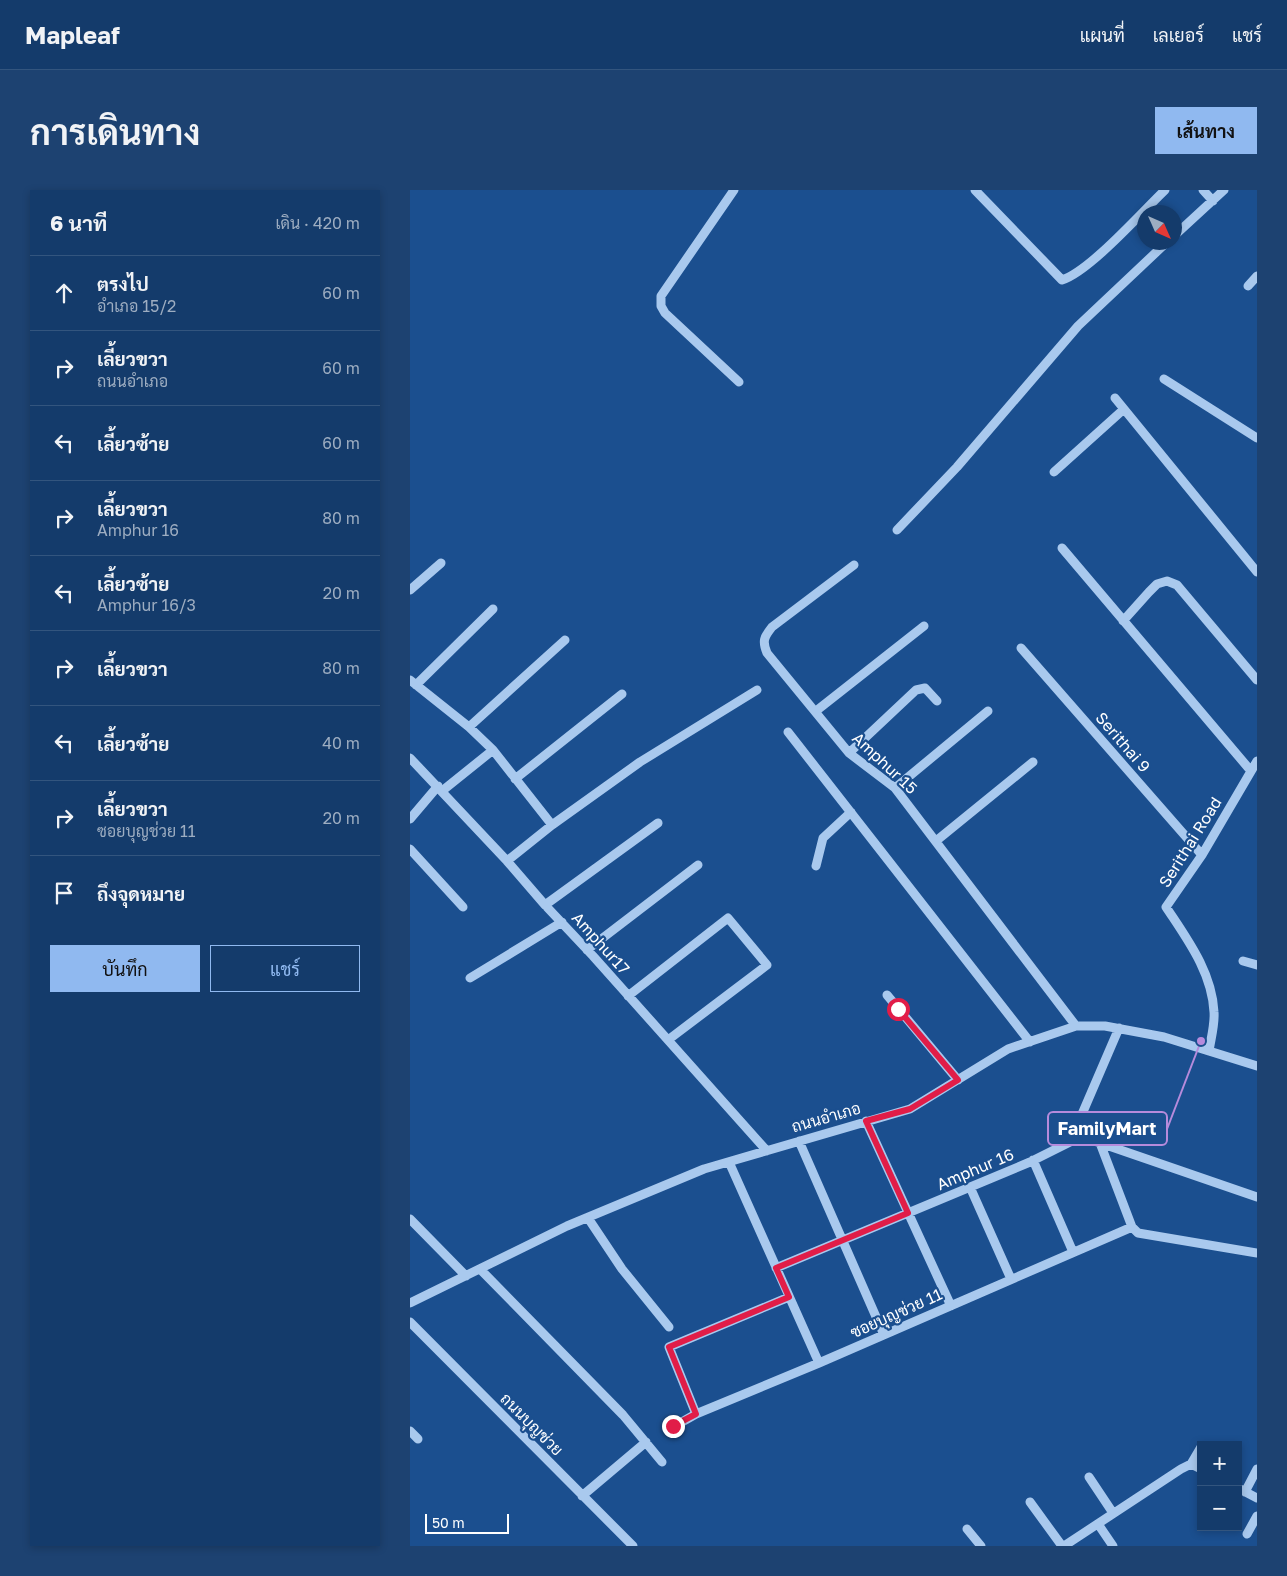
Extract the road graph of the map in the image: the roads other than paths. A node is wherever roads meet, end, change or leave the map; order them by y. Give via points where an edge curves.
1 (734, 190) edge
2 (976, 190) edge
3 (1165, 190) edge
4 (1204, 190) edge
5 (1224, 190) edge
6 (1212, 200) junction
7 (1182, 228) edge
8 (1159, 250) edge
9 (1257, 276) edge
10 (1248, 286) dead end
11 (1164, 379) dead end
12 (739, 382) dead end
13 (1115, 398) dead end
14 (1124, 409) junction
15 (1257, 438) edge
16 (1054, 472) dead end
17 (897, 530) dead end
18 (1062, 548) dead end
19 (441, 563) dead end
20 (854, 564) dead end
21 (1257, 572) edge
22 (410, 590) edge
23 (494, 609) dead end
24 (1123, 621) junction
25 (924, 626) dead end
26 (565, 640) dead end
27 (1021, 648) dead end
28 (1257, 680) edge
29 (413, 682) edge
30 (757, 690) dead end
31 (622, 694) dead end
32 (937, 701) dead end
33 (816, 711) junction
34 (988, 711) dead end
35 (469, 727) junction
36 (788, 732) dead end
37 (493, 750) junction
38 (849, 753) junction
39 (410, 758) edge
40 (1257, 761) edge
41 (1033, 762) dead end
42 (1251, 771) junction
43 (515, 778) junction
44 (440, 788) junction
45 (895, 788) junction
46 (851, 812) junction
47 (410, 819) edge
48 (658, 823) dead end
49 (552, 825) junction
50 (936, 841) junction
51 (410, 849) edge
52 (1202, 855) junction
53 (507, 861) junction
54 (698, 865) dead end
55 (816, 866) dead end
56 (544, 905) junction
57 (462, 907) dead end
58 (562, 922) junction
59 (588, 950) junction
60 (1243, 961) dead end
61 (1257, 965) edge
62 (470, 978) dead end
63 (887, 994) dead end
64 (628, 996) junction
65 (1076, 1026) junction
66 (1119, 1028) junction
67 (668, 1040) junction
68 (1030, 1042) junction
69 (1209, 1051) junction
70 (1257, 1066) edge
71 (958, 1080) junction
72 (866, 1121) junction
73 (1074, 1134) junction
74 (799, 1141) junction
75 (1100, 1143) junction
76 (767, 1151) junction
77 (1033, 1160) junction
78 (729, 1162) junction
79 (970, 1187) junction
80 (1257, 1198) edge
81 (908, 1213) junction
82 (588, 1218) junction
83 (410, 1219) edge
84 (1132, 1227) junction
85 (842, 1240) junction
86 (1073, 1252) junction
87 (1257, 1253) edge
88 (776, 1268) junction
89 (480, 1269) junction
90 (466, 1276) junction
91 (1011, 1279) junction
92 (789, 1297) junction
93 (410, 1303) edge
94 (951, 1306) junction
95 (410, 1322) edge
96 (669, 1326) dead end
97 (884, 1335) junction
98 (819, 1363) junction
99 (696, 1414) junction
100 (673, 1426) dead end
101 (410, 1431) edge
102 (418, 1439) dead end
103 (646, 1442) junction
104 (1197, 1454) edge
105 (662, 1462) dead end
106 (1191, 1464) junction
107 (1197, 1467) edge
108 (1257, 1469) edge
109 (1090, 1477) dead end
110 (1242, 1490) edge
111 (582, 1496) junction
112 (1257, 1498) edge
113 (1030, 1502) dead end
114 (1113, 1513) junction
115 (1257, 1516) edge
116 (1098, 1524) junction
117 (967, 1529) dead end
118 (1247, 1534) dead end
119 (633, 1546) edge
120 (981, 1546) edge
121 (1063, 1546) edge
122 (1113, 1546) edge

1 - 12 street via 661,296 660,306
2 - 3 street via 1062,280 1104,249
4 - 6 street
5 - 6 street
6 - 7 street
8 - 17 street via 1078,326 957,467
9 - 10 street
11 - 15 street
13 - 14 street
14 - 16 street
14 - 21 street
18 - 24 street
19 - 22 street
20 - 33 street, Amphur 15 via 772,627 763,643
23 - 29 street
24 - 28 street via 1157,584 1167,581 1177,584
24 - 42 street
25 - 33 street
26 - 35 street
27 - 52 street, Serithai 9
29 - 35 street
30 - 49 street via 640,762
31 - 43 street
32 - 38 street via 925,688 916,690
33 - 38 street, Amphur 15
34 - 45 street
35 - 37 street
36 - 46 street
37 - 43 street
37 - 44 street
38 - 45 street, Amphur 15
39 - 44 street, Amphur17
40 - 42 street, Serithai Road
41 - 50 street
42 - 52 street, Serithai Road
43 - 49 street
44 - 47 street
44 - 53 street, Amphur17
45 - 50 street, Amphur 15
46 - 55 street via 823,838
46 - 68 street
48 - 56 street
49 - 53 street
50 - 65 street, Amphur 15
51 - 57 street
52 - 69 street, Serithai Road via 1166,907 1194,950 1209,982 1214,1013
53 - 56 street, Amphur17
54 - 59 street
56 - 58 street, Amphur17
58 - 59 street, Amphur17
58 - 62 street
59 - 64 street, Amphur17
60 - 61 street
63 - 71 street
64 - 67 street, Amphur17
64 - 67 street via 728,918 767,965
65 - 66 street, ถนนอำเภอ
65 - 68 street, ถนนอำเภอ
66 - 69 street, ถนนอำเภอ
66 - 73 street, Amphur 16
67 - 76 street, Amphur17
68 - 71 street, ถนนอำเภอ via 1008,1050
69 - 70 street, ถนนอำเภอ
71 - 72 street, ถนนอำเภอ via 910,1109
72 - 74 street, ถนนอำเภอ
72 - 81 street
73 - 75 street
73 - 77 street, Amphur 16 via 1070,1142
74 - 76 street, ถนนอำเภอ
74 - 85 street
75 - 80 street
75 - 84 street
76 - 78 street, ถนนอำเภอ
77 - 79 street, Amphur 16
77 - 86 street
78 - 82 street, ถนนอำเภอ via 704,1169
78 - 88 street
79 - 81 street, Amphur 16
79 - 91 street
81 - 85 street, Amphur 16
81 - 94 street
82 - 89 street, ถนนอำเภอ
82 - 96 street via 622,1269
83 - 90 street
84 - 86 street, ซอยบุญช่วย 11
84 - 87 street via 1138,1234
85 - 88 street, Amphur 16
85 - 97 street
86 - 91 street, ซอยบุญช่วย 11
88 - 92 street
89 - 90 street, ถนนอำเภอ
89 - 103 street
90 - 93 street, ถนนอำเภอ
91 - 94 street, ซอยบุญช่วย 11
92 - 98 street
92 - 99 street via 669,1347
94 - 97 street, ซอยบุญช่วย 11
95 - 111 street, ถนนบุญช่วย
97 - 98 street, ซอยบุญช่วย 11
98 - 99 street, ซอยบุญช่วย 11
99 - 100 street, ซอยบุญช่วย 11
101 - 102 street
103 - 105 street
103 - 111 street
104 - 106 street
106 - 107 street
106 - 114 street
108 - 110 street
109 - 114 street
110 - 112 street
111 - 119 street, ถนนบุญช่วย
113 - 121 street
114 - 116 street
115 - 118 street
116 - 121 street
116 - 122 street
117 - 120 street

